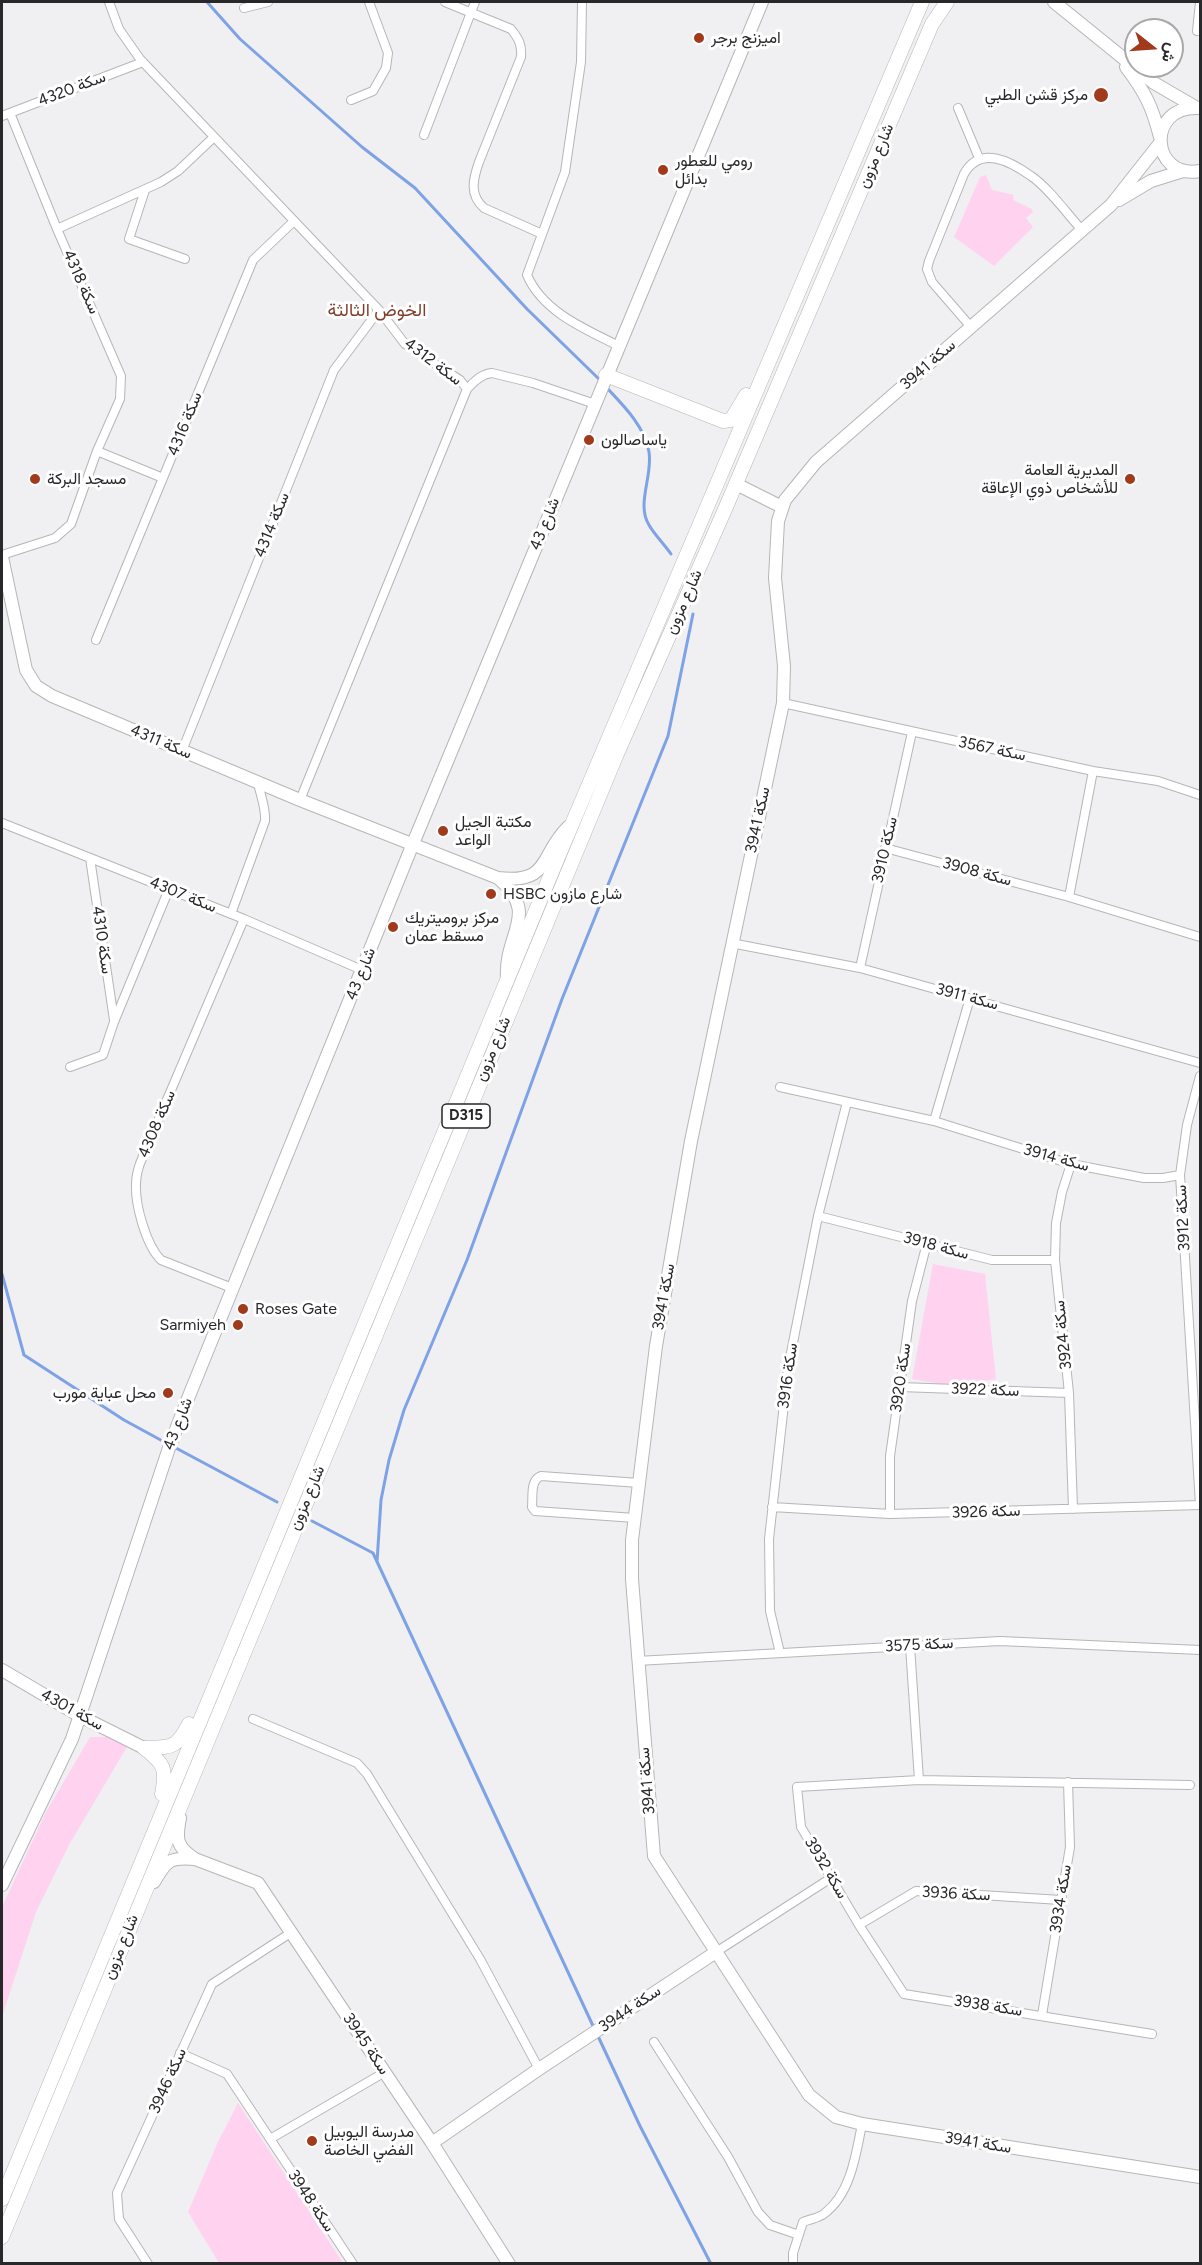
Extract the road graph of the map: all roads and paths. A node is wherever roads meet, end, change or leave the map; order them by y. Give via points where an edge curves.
1 (109, 2) edge
2 (268, 2) edge
3 (369, 2) edge
4 (445, 2) edge
5 (475, 2) edge
6 (582, 2) edge
7 (762, 2) edge
8 (922, 2) edge
9 (947, 2) edge
10 (1200, 2) edge
11 (1061, 3) edge
12 (244, 8) dead end
13 (471, 12) junction
14 (1197, 31) dead end
15 (1112, 49) junction
16 (143, 62) junction
17 (351, 100) dead end
18 (958, 108) dead end
19 (1199, 108) edge
20 (6, 114) edge
21 (424, 135) dead end
22 (214, 137) junction
23 (1160, 140) junction
24 (979, 158) junction
25 (1193, 173) edge
26 (145, 190) junction
27 (1111, 205) junction
28 (294, 221) junction
29 (57, 229) junction
30 (1082, 230) junction
31 (542, 234) junction
32 (185, 259) dead end
33 (804, 280) junction
34 (379, 310) junction
35 (971, 327) junction
36 (619, 346) junction
37 (606, 375) junction
38 (467, 389) junction
39 (595, 404) junction
40 (97, 451) junction
41 (163, 478) junction
42 (736, 484) junction
43 (782, 507) junction
44 (2, 556) edge
45 (96, 640) dead end
46 (783, 703) junction
47 (912, 732) junction
48 (182, 751) junction
49 (1092, 771) junction
50 (258, 783) junction
51 (1200, 795) edge
52 (300, 800) junction
53 (2, 822) edge
54 (572, 824) junction
55 (412, 846) junction
56 (885, 848) junction
57 (90, 858) junction
58 (498, 878) junction
59 (169, 890) junction
60 (1069, 897) junction
61 (231, 914) junction
62 (244, 919) junction
63 (1200, 937) edge
64 (732, 943) junction
65 (860, 968) junction
66 (362, 970) junction
67 (507, 979) junction
68 (970, 998) junction
69 (114, 1022) junction
70 (1200, 1063) edge
71 (70, 1067) dead end
72 (1200, 1076) edge
73 (780, 1087) dead end
74 (847, 1102) junction
75 (934, 1121) junction
76 (1071, 1164) junction
77 (1180, 1175) junction
78 (818, 1216) junction
79 (927, 1243) junction
80 (1055, 1260) junction
81 (232, 1288) junction
82 (900, 1387) junction
83 (1069, 1393) junction
84 (639, 1483) junction
85 (1200, 1505) edge
86 (772, 1507) junction
87 (1074, 1509) junction
88 (890, 1514) junction
89 (635, 1518) junction
90 (910, 1646) junction
91 (1200, 1650) edge
92 (227, 1653) junction
93 (780, 1653) junction
94 (638, 1661) junction
95 (2, 1670) edge
96 (80, 1716) junction
97 (253, 1719) dead end
98 (144, 1748) junction
99 (920, 1780) junction
100 (189, 1781) junction
101 (1068, 1782) junction
102 (1190, 1785) dead end
103 (158, 1821) junction
104 (195, 1859) junction
105 (831, 1878) junction
106 (2, 1885) edge
107 (1061, 1900) junction
108 (859, 1925) junction
109 (129, 1927) junction
110 (292, 1932) junction
111 (716, 1952) junction
112 (1042, 2014) junction
113 (1152, 2034) dead end
114 (654, 2042) dead end
115 (180, 2053) junction
116 (539, 2069) junction
117 (385, 2072) junction
118 (34, 2121) junction
119 (862, 2124) junction
120 (270, 2139) junction
121 (432, 2144) junction
122 (2, 2174) edge
123 (1199, 2177) edge
124 (2, 2199) edge
125 (799, 2235) junction
126 (2, 2237) edge
127 (148, 2264) edge
128 (353, 2264) edge
129 (509, 2264) edge
130 (792, 2264) edge

1 - 16 street, سكة 4312 via 119,29
2 - 12 street
3 - 17 street via 388,61 374,91
4 - 13 street
5 - 13 street
6 - 31 street via 581,62 567,161
7 - 36 street, شارع 43
8 - 33 main road, شارع مزون / D315
9 - 42 main road, شارع مزون / D315 via 932,24
10 - 14 street
11 - 15 street
13 - 21 street
13 - 31 street via 511,29 521,46 521,57 473,178 474,191 487,210
15 - 19 street via 1154,83
15 - 23 street via 1153,108
16 - 20 street, سكة 4320
16 - 22 street, سكة 4312
18 - 24 street
19 - 23 street, سكة 3941 via 1177,111 1168,118
20 - 29 street, سكة 4318
22 - 26 street via 178,171
22 - 28 street, سكة 4312
23 - 25 street via 1167,160
23 - 27 street, سكة 3941
24 - 30 street via 994,158 1031,175
24 - 35 street via 964,174 927,265 932,282
25 - 27 street, سكة 3941 via 1151,181
26 - 29 street
26 - 32 street via 129,239
27 - 30 street, سكة 3941
28 - 34 street, سكة 4312
28 - 41 street, سكة 4316 via 253,260
29 - 40 street, سكة 4318 via 121,375 120,399
30 - 35 street, سكة 3941
31 - 36 street via 527,269 529,280 562,316
33 - 37 main road via 731,420 723,421
33 - 54 main road, شارع مزون / D315
34 - 38 street, سكة 4312 via 405,344 460,380
34 - 48 street, سكة 4314 via 334,370
35 - 43 street, سكة 3941 via 816,462
36 - 37 street, شارع 43
37 - 39 street, شارع 43
38 - 39 street via 478,378 492,373
38 - 52 street, سكة 4312
39 - 55 street, شارع 43
40 - 41 street
40 - 44 street, سكة 4318 via 71,524 55,538
41 - 45 street, سكة 4316
42 - 43 street
42 - 100 main road, شارع مزون / D315 via 616,756
43 - 46 street, سكة 3941 via 775,578 784,666
44 - 48 street, سكة 4311 via 23,661 36,686
46 - 47 street, سكة 3567
46 - 64 street, سكة 3941
47 - 49 street, سكة 3567
47 - 56 street, سكة 3910
48 - 50 street, سكة 4311
49 - 51 street, سكة 3567 via 1158,781
49 - 60 street
50 - 52 street, سكة 4311
50 - 61 street via 266,808 265,821
52 - 55 street, سكة 4311
53 - 57 street, سكة 4307
54 - 58 street via 536,873 519,879
54 - 67 main road, شارع مزون / D315
55 - 58 street, سكة 4311
55 - 66 street, شارع 43
56 - 60 street, سكة 3908
56 - 65 street, سكة 3910
57 - 59 street, سكة 4307
57 - 69 street, سكة 4310
58 - 67 street via 514,893 520,909 507,959
59 - 61 street, سكة 4307
59 - 69 street, سكة 4310
60 - 63 street, سكة 3908
61 - 62 street, سكة 4307
62 - 66 street, سكة 4307
62 - 81 street, سكة 4308 via 143,1156 136,1183 136,1197 153,1252 161,1260
64 - 65 street, سكة 3911
64 - 84 street, سكة 3941 via 687,1163 656,1346
65 - 68 street, سكة 3911
66 - 81 street, شارع 43
67 - 92 main road, شارع مزون / D315
68 - 70 street, سكة 3911
68 - 75 street
69 - 71 street, سكة 4310 via 103,1055
72 - 77 street, سكة 3912 via 1186,1125
73 - 74 street, سكة 3914
74 - 75 street, سكة 3914
74 - 78 street, سكة 3916
75 - 76 street, سكة 3914
76 - 77 street, سكة 3914 via 1144,1178
76 - 80 street, سكة 3924 via 1056,1223
77 - 85 street, سكة 3912
78 - 79 street, سكة 3918
78 - 86 street, سكة 3916 via 788,1368
79 - 80 street, سكة 3918 via 992,1260
79 - 82 street, سكة 3920 via 912,1301
80 - 83 street, سكة 3924
81 - 96 street, شارع 43 via 170,1444
82 - 83 street, سكة 3922
82 - 88 street, سكة 3920 via 890,1456
83 - 87 street, سكة 3924
84 - 89 street, سكة 3941
84 - 89 street via 541,1476 534,1482 532,1507 536,1511
85 - 87 street, سكة 3926
86 - 88 street, سكة 3926
86 - 93 street, سكة 3916 via 770,1611
87 - 88 street, سكة 3926
89 - 94 street, سكة 3941 via 632,1579
90 - 91 street, سكة 3575 via 1000,1641
90 - 93 street, سكة 3575
90 - 99 street
92 - 98 main road via 180,1741 171,1746
92 - 103 main road, شارع مزون / D315
93 - 94 street, سكة 3575
94 - 111 street, سكة 3941 via 654,1856
95 - 96 street, سكة 4301
96 - 98 street, سكة 4301
96 - 106 street, شارع 43
97 - 116 street via 357,1763 367,1774 480,1959
98 - 103 main road via 163,1766
99 - 101 street, سكة 3932
99 - 105 street, سكة 3932 via 797,1787 801,1827
100 - 104 street via 176,1835 181,1847
100 - 109 main road, شارع مزون / D315
101 - 102 street, سكة 3932
101 - 107 street, سكة 3934 via 1070,1847
103 - 118 main road, شارع مزون / D315
104 - 109 street via 176,1857 165,1863
104 - 110 street, سكة 3945 via 258,1882
105 - 108 street, سكة 3932
105 - 111 street, سكة 3944
107 - 108 street, سكة 3936 via 916,1891
107 - 112 street, سكة 3934
108 - 112 street, سكة 3938 via 904,1994
109 - 126 main road, شارع مزون / D315
110 - 115 street, سكة 3946 via 212,1984
110 - 117 street, سكة 3945
111 - 116 street, سكة 3944
111 - 119 street, سكة 3941 via 809,2095 836,2117
112 - 113 street, سكة 3938
114 - 125 street via 728,2157 758,2212 770,2225
115 - 120 street, سكة 3948 via 227,2074
115 - 127 street, سكة 3946 via 117,2193 118,2219
116 - 121 street, سكة 3944
117 - 120 street
117 - 121 street, سكة 3945
118 - 122 main road
118 - 124 main road, شارع مزون / D315
119 - 123 street, سكة 3941
119 - 125 street via 855,2163 840,2196 824,2215 803,2222
120 - 128 street, سكة 3948
121 - 129 street, سكة 3945
125 - 130 street

